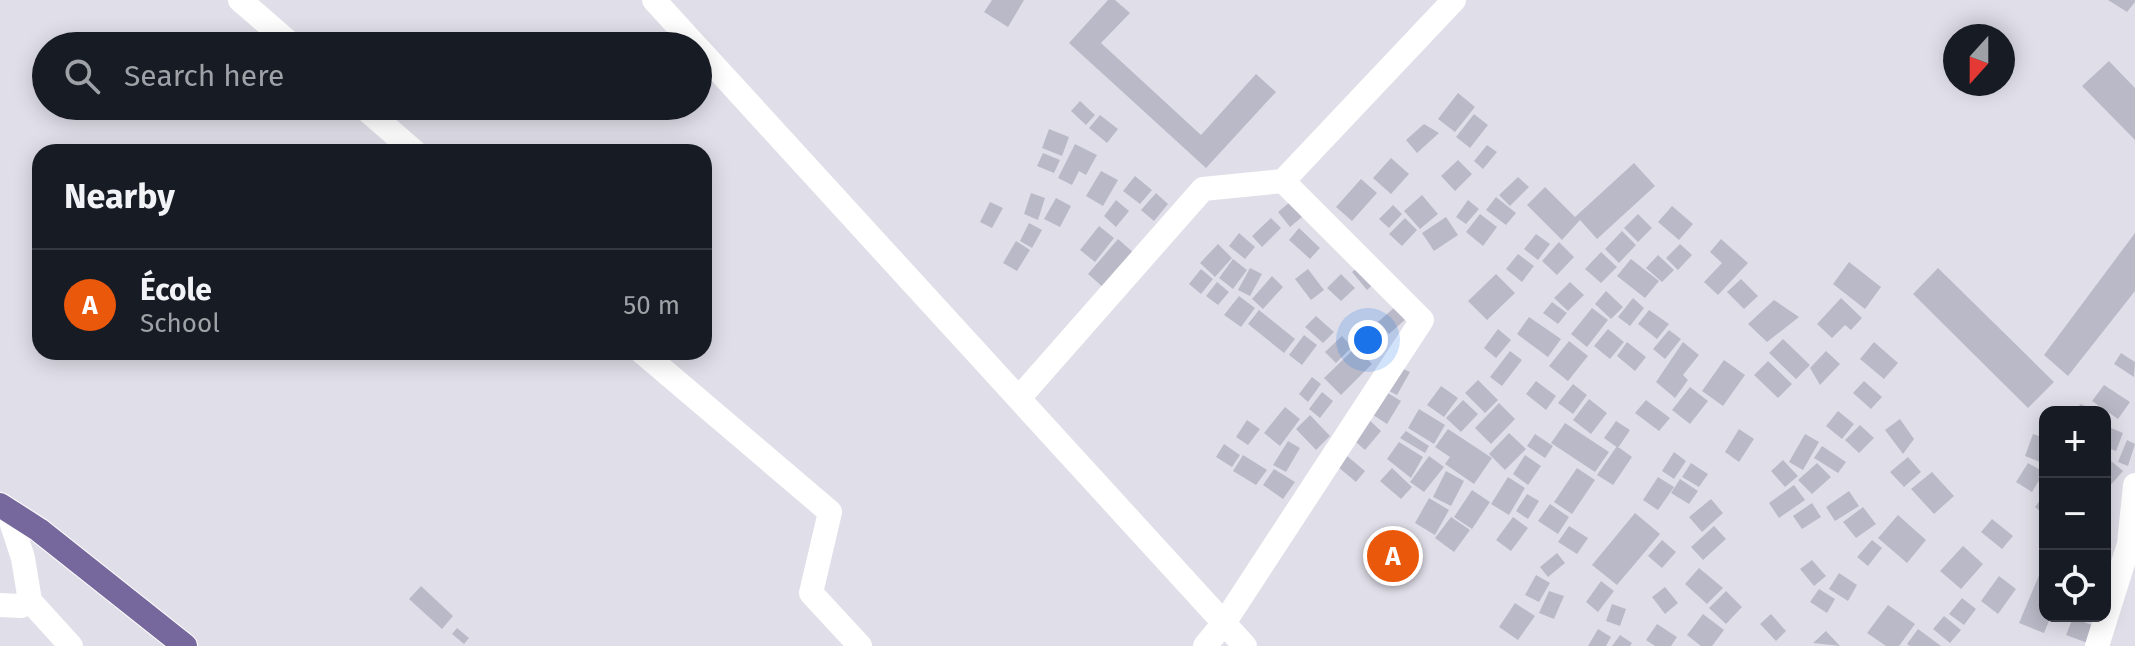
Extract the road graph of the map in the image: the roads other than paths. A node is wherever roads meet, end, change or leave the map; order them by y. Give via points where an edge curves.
1 (240, 0) edge
2 (654, 0) edge
3 (1454, 0) edge
4 (277, 32) edge
5 (683, 32) edge
6 (712, 63) edge
7 (378, 120) edge
8 (406, 144) edge
9 (1283, 181) junction
10 (651, 360) edge
11 (1019, 398) junction
12 (2135, 485) edge
13 (3, 507) edge
14 (30, 601) junction
15 (0, 605) edge
16 (1224, 623) junction
17 (71, 646) edge
18 (185, 646) edge
19 (860, 646) edge
20 (1205, 646) edge
21 (1245, 646) edge
22 (2097, 646) edge

1 - 4 street
2 - 5 street
3 - 9 street
6 - 11 street
7 - 8 street
9 - 11 street via 1203,189
9 - 16 street via 1422,320
10 - 19 street via 830,512 811,593
11 - 16 street
12 - 22 street via 2129,544
13 - 14 street via 23,558
13 - 18 main road
14 - 15 street
14 - 17 street
16 - 20 street
16 - 21 street

